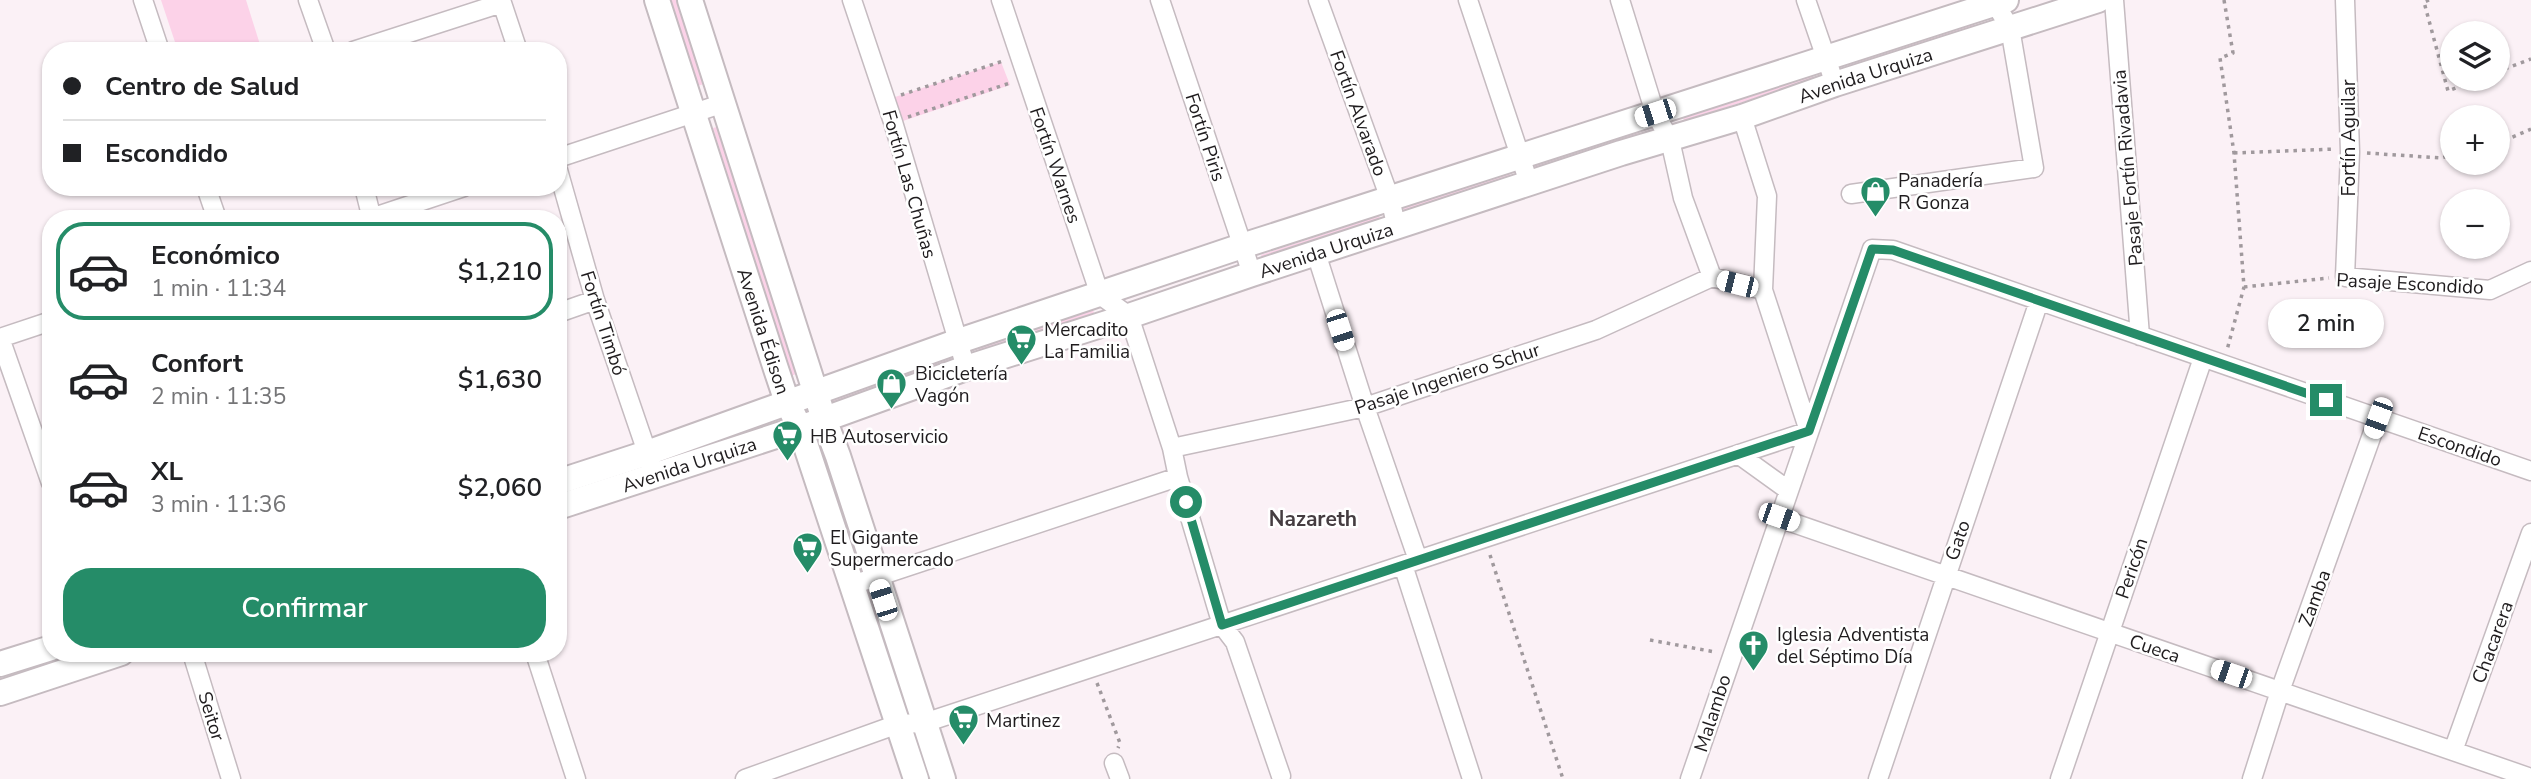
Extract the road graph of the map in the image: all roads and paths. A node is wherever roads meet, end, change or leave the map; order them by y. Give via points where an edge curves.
1 (143, 0) edge
2 (308, 0) edge
3 (657, 0) edge
4 (690, 0) edge
5 (852, 0) edge
6 (1001, 0) edge
7 (1160, 0) edge
8 (1318, 0) edge
9 (1468, 0) edge
10 (1620, 0) edge
11 (1806, 0) edge
12 (2098, 0) edge
13 (2114, 0) edge
14 (2224, 0) edge
15 (2345, 0) edge
16 (2429, 0) edge
17 (1998, 1) edge
18 (501, 2) edge
19 (2010, 28) junction
20 (157, 42) edge
21 (323, 42) edge
22 (380, 42) edge
23 (515, 42) edge
24 (1019, 56) junction
25 (1825, 58) junction
26 (2531, 59) edge
27 (2440, 61) edge
28 (2510, 67) edge
29 (1026, 78) junction
30 (1835, 84) junction
31 (886, 100) junction
32 (724, 103) junction
33 (694, 112) junction
34 (1655, 113) junction
35 (1742, 117) junction
36 (893, 122) junction
37 (2531, 129) edge
38 (2510, 138) edge
39 (1670, 140) junction
40 (2350, 152) junction
41 (2234, 153) junction
42 (567, 155) edge
43 (1520, 156) junction
44 (2440, 158) edge
45 (1529, 183) junction
46 (1851, 194) dead end
47 (437, 196) edge
48 (565, 196) edge
49 (1390, 198) junction
50 (395, 210) edge
51 (1397, 228) junction
52 (1242, 246) junction
53 (1872, 249) joint
54 (1315, 253) junction
55 (2531, 271) edge
56 (1252, 274) junction
57 (1712, 277) junction
58 (2345, 277) junction
59 (2244, 287) junction
60 (1763, 290) junction
61 (1100, 295) junction
62 (594, 300) junction
63 (2039, 301) junction
64 (567, 310) edge
65 (1129, 316) junction
66 (42, 324) edge
67 (2140, 336) junction
68 (0, 338) edge
69 (956, 342) junction
70 (2203, 358) junction
71 (2223, 365) junction
72 (965, 368) junction
73 (817, 391) junction
74 (788, 402) junction
75 (1365, 407) junction
76 (2378, 418) junction
77 (824, 419) junction
78 (800, 428) junction
79 (1809, 431) junction
80 (1172, 448) junction
81 (1738, 454) junction
82 (42, 457) edge
83 (651, 463) junction
84 (2531, 471) edge
85 (1178, 477) junction
86 (567, 480) edge
87 (1788, 490) junction
88 (567, 502) edge
89 (1779, 517) junction
90 (2531, 533) edge
91 (1484, 538) junction
92 (1410, 563) junction
93 (875, 575) junction
94 (1945, 575) junction
95 (852, 584) junction
96 (1222, 625) junction
97 (2109, 632) junction
98 (1650, 639) dead end
99 (42, 651) edge
100 (1731, 655) junction
101 (90, 662) edge
102 (195, 662) edge
103 (538, 662) edge
104 (0, 664) edge
105 (1091, 668) junction
106 (2280, 691) junction
107 (0, 692) edge
108 (924, 723) junction
109 (898, 724) junction
110 (2454, 751) junction
111 (1117, 771) edge
112 (1281, 776) dead end
113 (2531, 778) edge
114 (231, 779) edge
115 (576, 779) edge
116 (745, 779) edge
117 (916, 779) edge
118 (943, 779) edge
119 (1472, 779) edge
120 (1563, 779) edge
121 (1690, 779) edge
122 (1878, 779) edge
123 (2060, 779) edge
124 (2252, 779) edge

1 - 20 street
2 - 21 street
3 - 33 main road, Avenida Édison
4 - 32 main road, Avenida Édison
5 - 31 street, Fortín Las Chuñas
6 - 24 street, Fortín Warnes
7 - 52 street, Fortín Piris
8 - 49 street, Fortín Alvarado
9 - 43 street
10 - 34 street
11 - 25 street
12 - 19 main road, Avenida Urquiza
13 - 67 street, Pasaje Fortín Rivadavia
14 - 41 path via 2233,53 2220,58
15 - 40 street, Fortín Aguilar
16 - 27 path via 2424,2
17 - 19 street
17 - 25 main road, Avenida Urquiza
18 - 22 street
18 - 23 street
19 - 30 main road, Avenida Urquiza
19 - 46 street via 2034,168
24 - 29 street, Fortín Warnes
24 - 31 path
25 - 30 street
25 - 34 main road, Avenida Urquiza
26 - 28 path
29 - 36 path
29 - 61 street, Fortín Warnes
30 - 35 main road, Avenida Urquiza
31 - 36 street, Fortín Las Chuñas
32 - 33 street
32 - 73 main road, Avenida Édison
33 - 42 street
33 - 74 main road, Avenida Édison
34 - 39 street
34 - 43 main road, Avenida Urquiza
35 - 39 main road, Avenida Urquiza
35 - 60 street via 1766,196
36 - 69 street, Fortín Las Chuñas
37 - 38 path
39 - 45 main road, Avenida Urquiza
39 - 57 street via 1683,198
40 - 41 path
40 - 44 path
40 - 58 street, Fortín Aguilar
41 - 59 path
43 - 45 street
43 - 49 main road, Avenida Urquiza
45 - 51 main road, Avenida Urquiza
47 - 50 street
48 - 62 street, Fortín Timbó
49 - 51 street, Fortín Alvarado
49 - 52 main road, Avenida Urquiza
51 - 54 main road, Avenida Urquiza
52 - 56 street, Fortín Piris
52 - 61 main road, Avenida Urquiza
53 - 63 street, Escondido via 1893,250
53 - 79 street, Malambo
54 - 56 main road, Avenida Urquiza
54 - 75 street
55 - 58 street, Pasaje Escondido via 2490,290
56 - 65 main road, Avenida Urquiza
57 - 60 street
57 - 75 street, Pasaje Ingeniero Schur via 1596,330
58 - 59 path, Pasaje Escondido
59 - 71 path
60 - 79 street
61 - 65 street
61 - 69 main road, Avenida Urquiza
62 - 64 street
62 - 83 street, Fortín Timbó
63 - 67 street, Escondido
63 - 94 street, Gato
65 - 72 main road, Avenida Urquiza
65 - 80 street
66 - 68 street
67 - 70 street, Escondido
68 - 82 street
69 - 72 street, Fortín Las Chuñas
69 - 73 main road, Avenida Urquiza
70 - 71 street, Escondido
70 - 97 street, Pericón
71 - 76 street, Escondido
72 - 77 main road, Avenida Urquiza
73 - 74 main road, Avenida Urquiza
73 - 77 main road, Avenida Édison
74 - 78 main road, Avenida Édison
74 - 83 main road, Avenida Urquiza
75 - 80 street, Pasaje Ingeniero Schur
75 - 92 street
76 - 84 street, Escondido
76 - 106 street, Zamba
77 - 78 main road, Avenida Urquiza
77 - 93 main road, Avenida Édison
78 - 83 main road, Avenida Urquiza
78 - 95 main road, Avenida Édison
79 - 81 street
79 - 87 street, Malambo
80 - 85 street
81 - 87 street
81 - 91 street
83 - 86 main road, Avenida Urquiza
83 - 88 main road, Avenida Urquiza
85 - 93 street
85 - 96 street
87 - 89 street, Malambo
89 - 94 street, Cueca
89 - 100 street, Malambo
90 - 110 street, Chacarera
91 - 92 street
91 - 120 path
92 - 96 street
92 - 119 street
93 - 95 street
93 - 108 main road, Avenida Édison
94 - 97 street, Cueca
94 - 122 street, Gato
95 - 109 main road, Avenida Édison
96 - 105 street
96 - 112 street via 1235,642
97 - 106 street, Cueca
97 - 123 street, Pericón
98 - 100 path
99 - 104 main road
100 - 121 street, Malambo
101 - 107 main road
102 - 114 street, Seitor
103 - 115 street
105 - 108 street
105 - 111 path via 1120,743
106 - 110 street, Cueca
106 - 124 street, Zamba
108 - 109 street
108 - 118 main road, Avenida Édison
109 - 116 street
109 - 117 main road, Avenida Édison
110 - 113 street, Cueca

